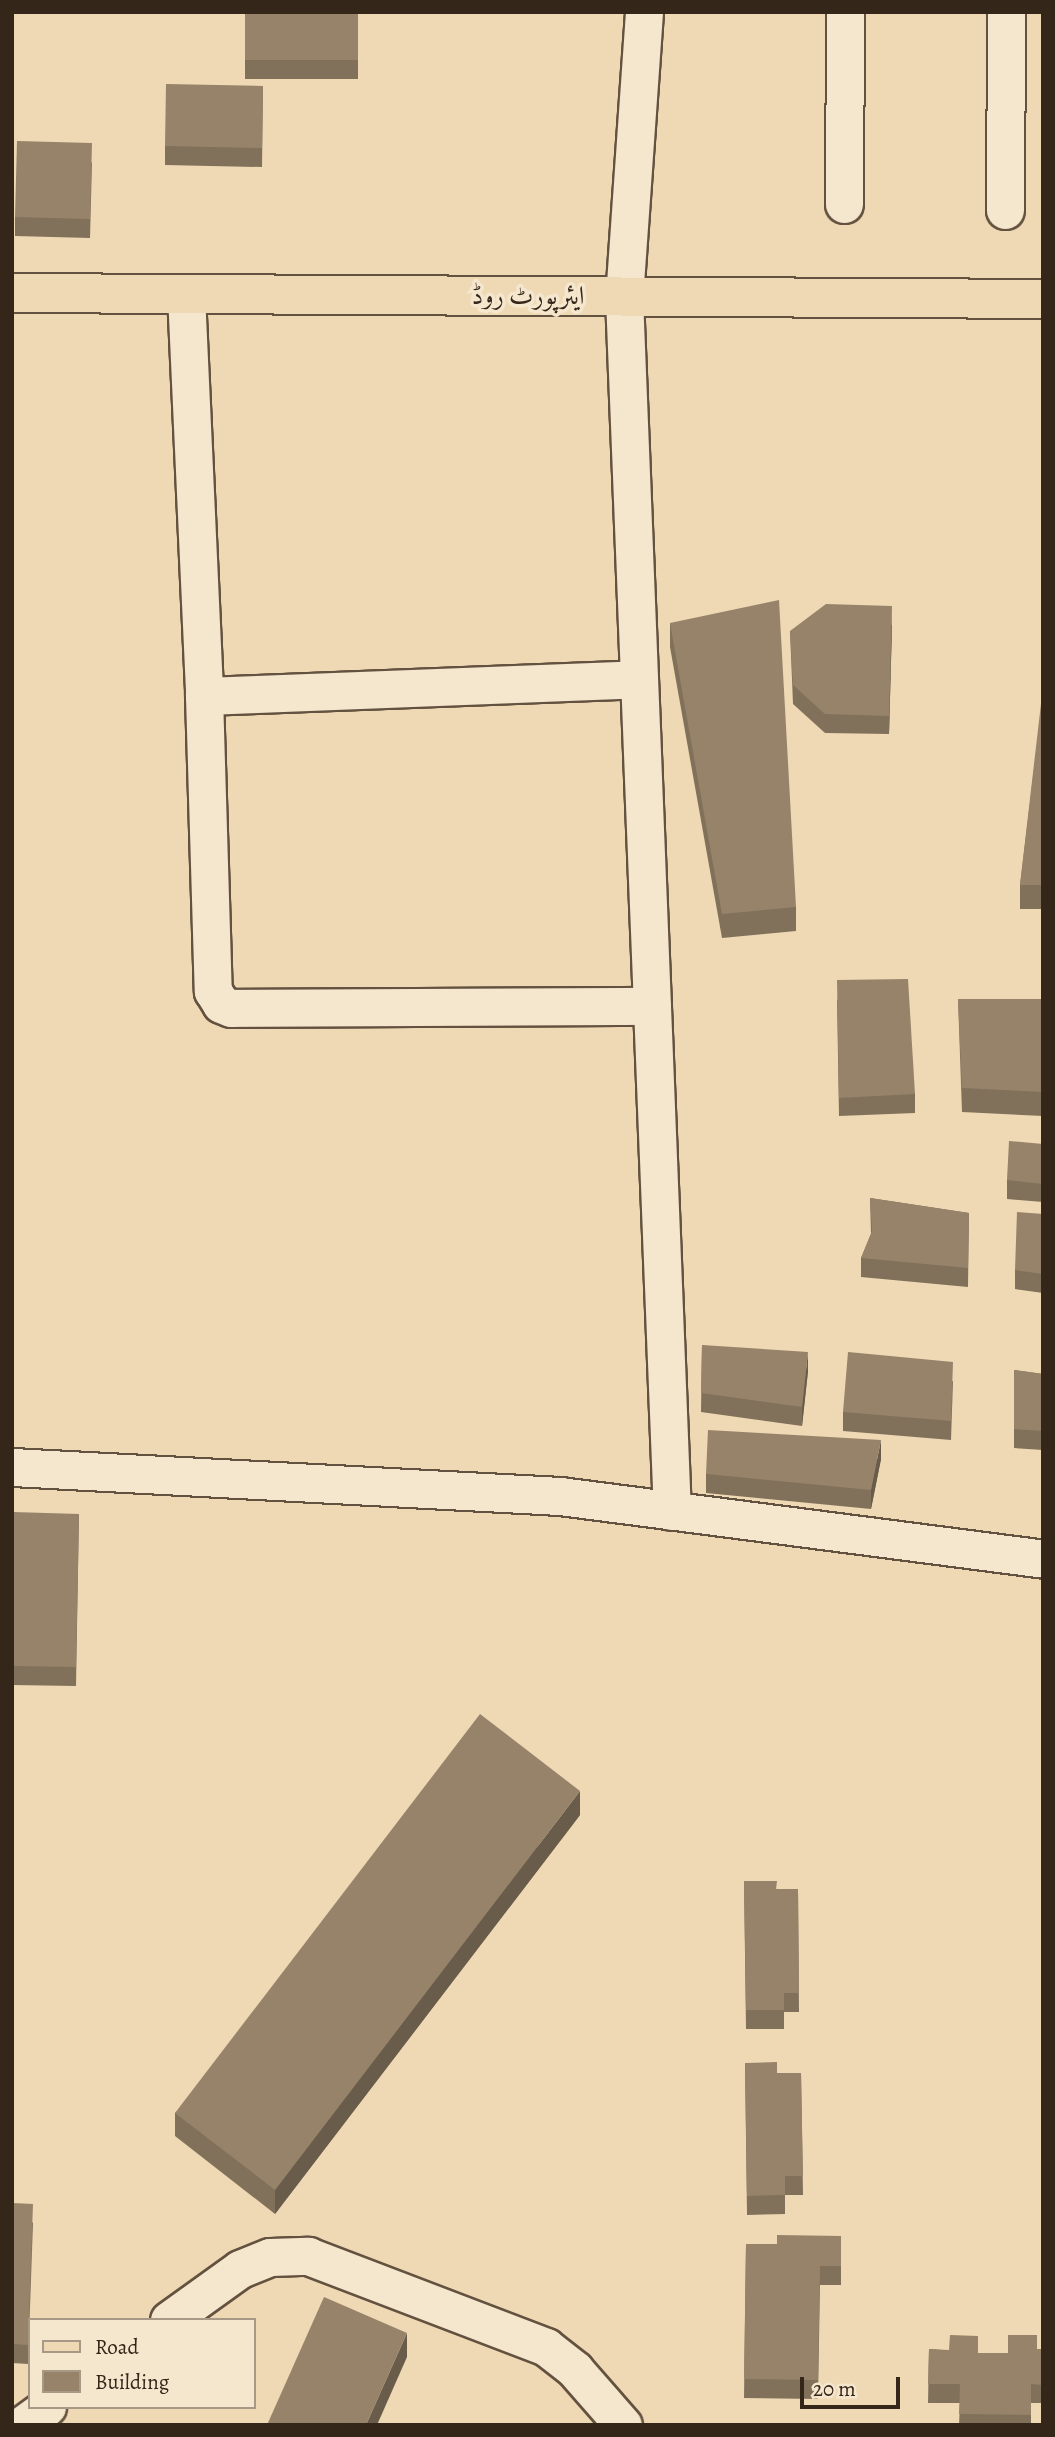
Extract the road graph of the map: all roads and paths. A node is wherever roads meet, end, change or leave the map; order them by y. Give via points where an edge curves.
1 (644, 12) edge
2 (845, 12) edge
3 (1006, 12) edge
4 (844, 204) dead end
5 (1005, 209) dead end
6 (12, 293) edge
7 (186, 294) junction
8 (624, 297) junction
9 (1043, 299) edge
10 (639, 679) junction
11 (204, 696) junction
12 (652, 1006) junction
13 (12, 1467) edge
14 (672, 1511) junction
15 (1043, 1559) edge
16 (172, 2318) edge
17 (44, 2409) edge
18 (22, 2425) edge
19 (623, 2425) edge

1 - 8 lane
2 - 4 lane
3 - 5 lane
6 - 7 main road, ایئرپورٹ روڈ
7 - 8 main road, ایئرپورٹ روڈ
7 - 11 lane
8 - 9 main road, ایئرپورٹ روڈ
8 - 10 lane
10 - 11 lane
10 - 12 lane
11 - 12 lane via 213,991 220,1004 231,1008
12 - 14 lane
13 - 14 lane via 560,1496
14 - 15 lane
16 - 19 lane via 240,2269 270,2257 308,2256 546,2347 575,2370
17 - 18 lane

